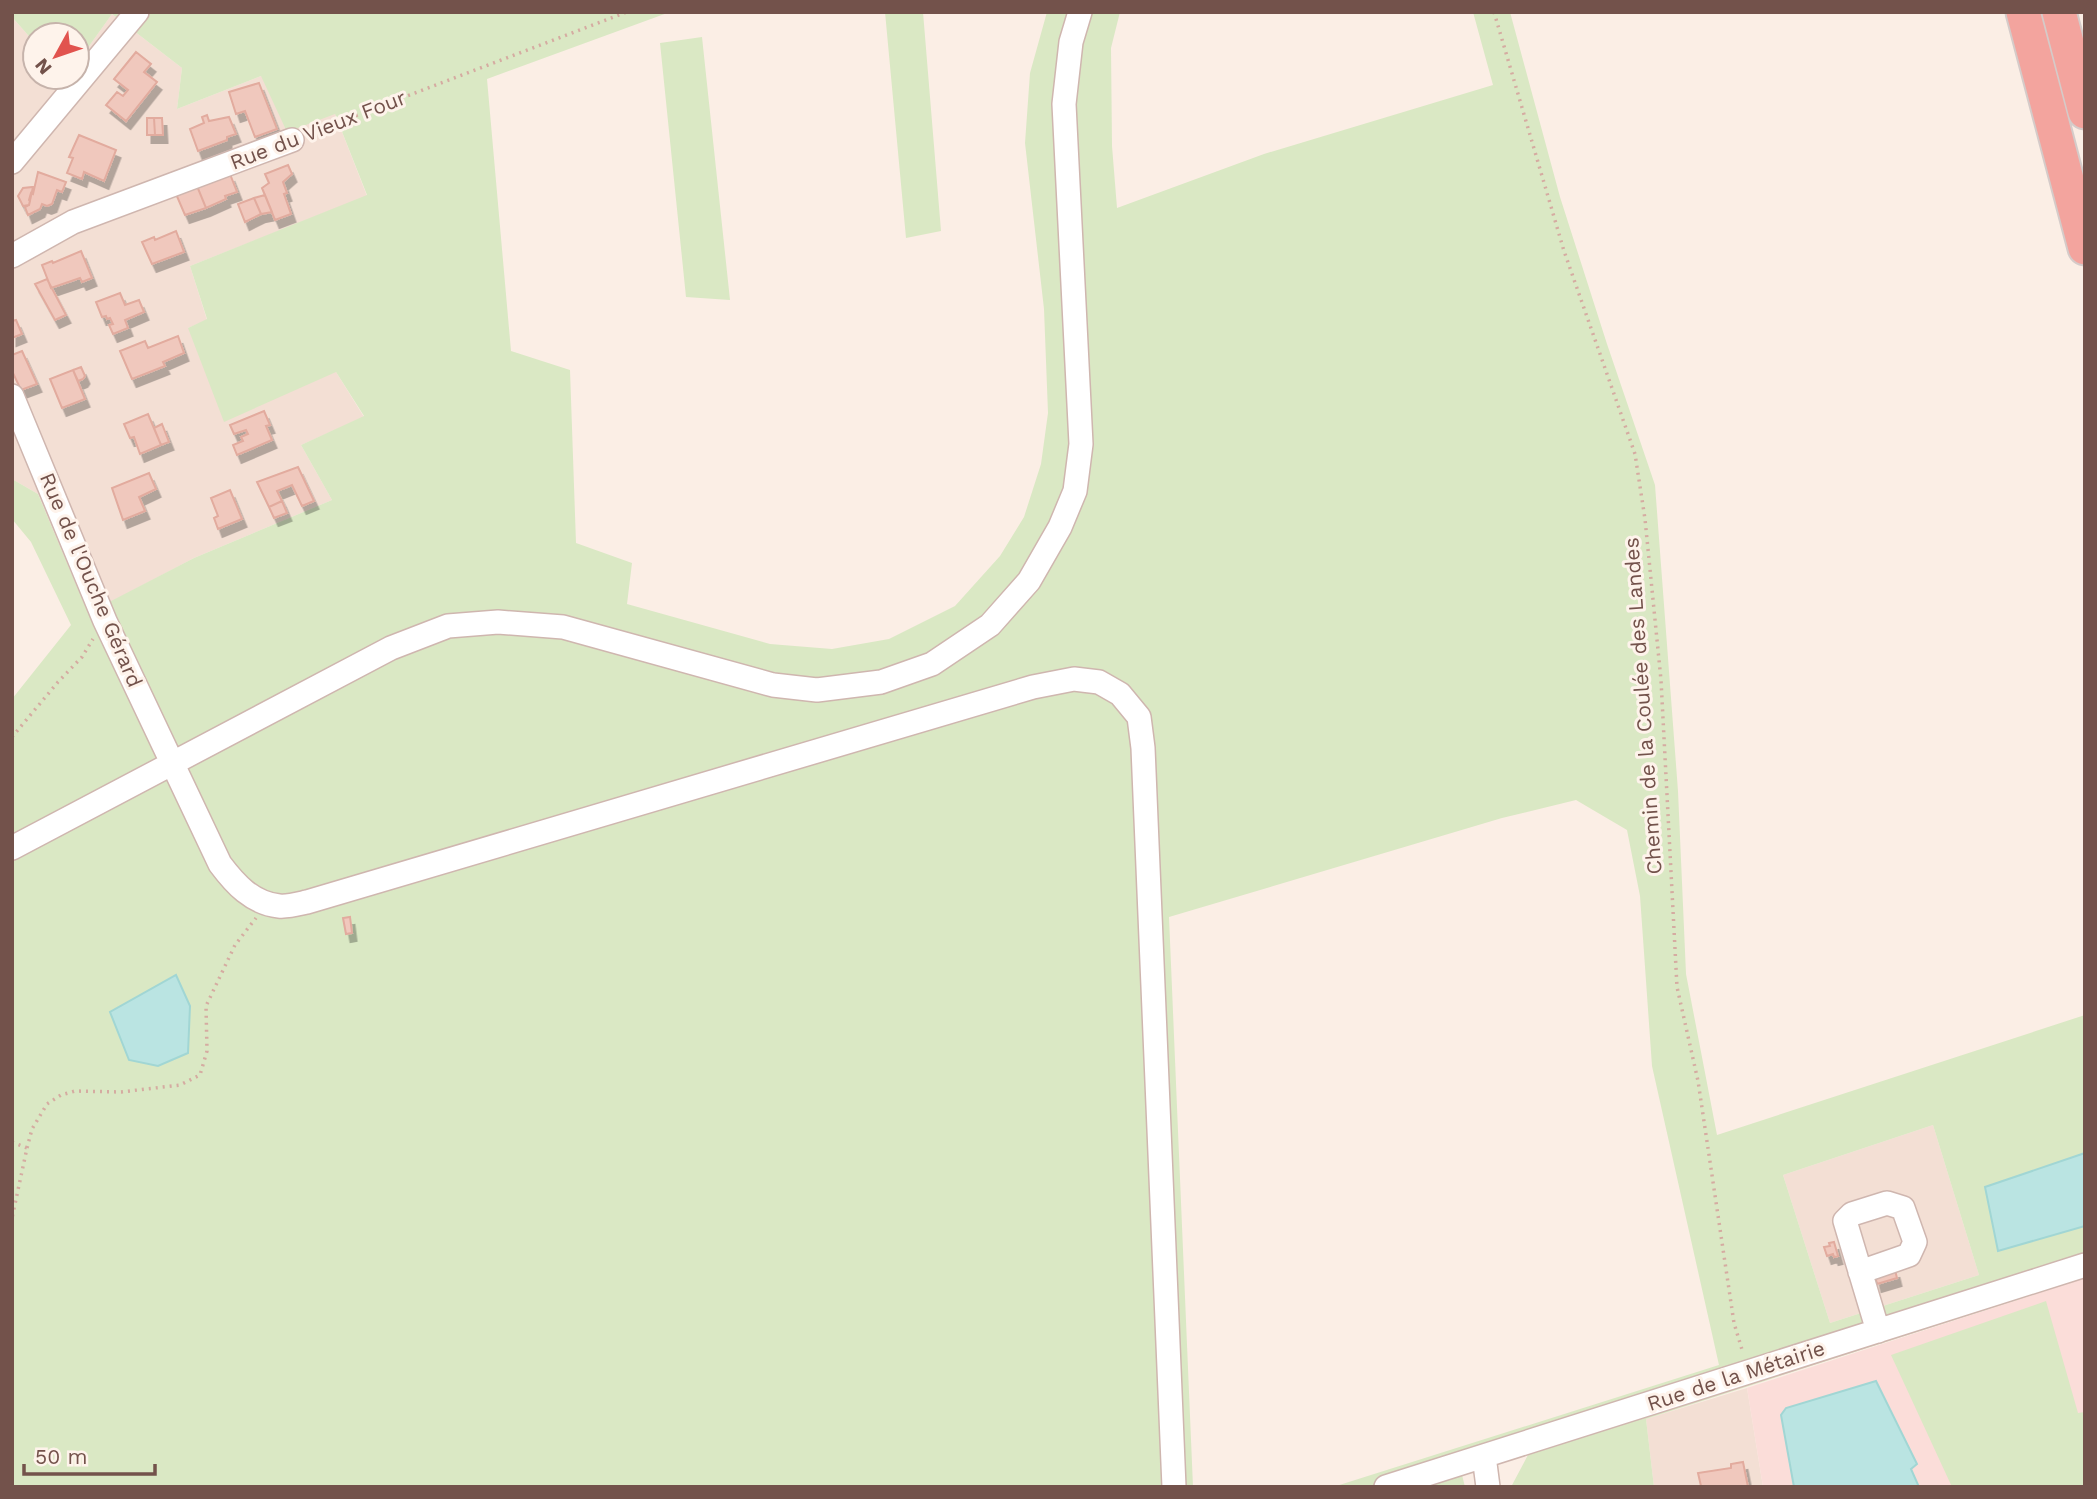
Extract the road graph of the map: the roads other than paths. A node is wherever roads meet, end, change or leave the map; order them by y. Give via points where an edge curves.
1 (137, 12) edge
2 (1080, 12) edge
3 (2023, 12) edge
4 (2059, 12) edge
5 (2085, 112) edge
6 (292, 140) road end
7 (12, 162) edge
8 (2085, 248) edge
9 (14, 250) edge
10 (12, 396) edge
11 (172, 764) junction
12 (12, 848) edge
13 (2085, 1265) edge
14 (1860, 1272) dead end
15 (1878, 1331) junction
16 (1484, 1457) junction
17 (1174, 1487) edge
18 (1387, 1487) edge
19 (1488, 1487) edge

1 - 7 street
2 - 11 street via 1071,42 1064,104 1081,444 1075,491 1029,581 990,625 932,664 881,682 817,690 773,685 563,627 498,622 448,626 391,648
3 - 8 highway
4 - 5 highway
6 - 9 street, Rue du Vieux Four via 73,222
10 - 11 street, Rue de l'Ouche Gérard via 105,621
11 - 12 street
11 - 17 street, Rue de l'Ouche Gérard via 220,864 237,886 279,906 307,902 1033,687 1074,679 1099,681 1120,694 1139,718 1143,748
13 - 15 street, Rue de la Métairie
14 - 15 street
15 - 16 street, Rue de la Métairie
16 - 18 street, Rue de la Métairie
16 - 19 street

